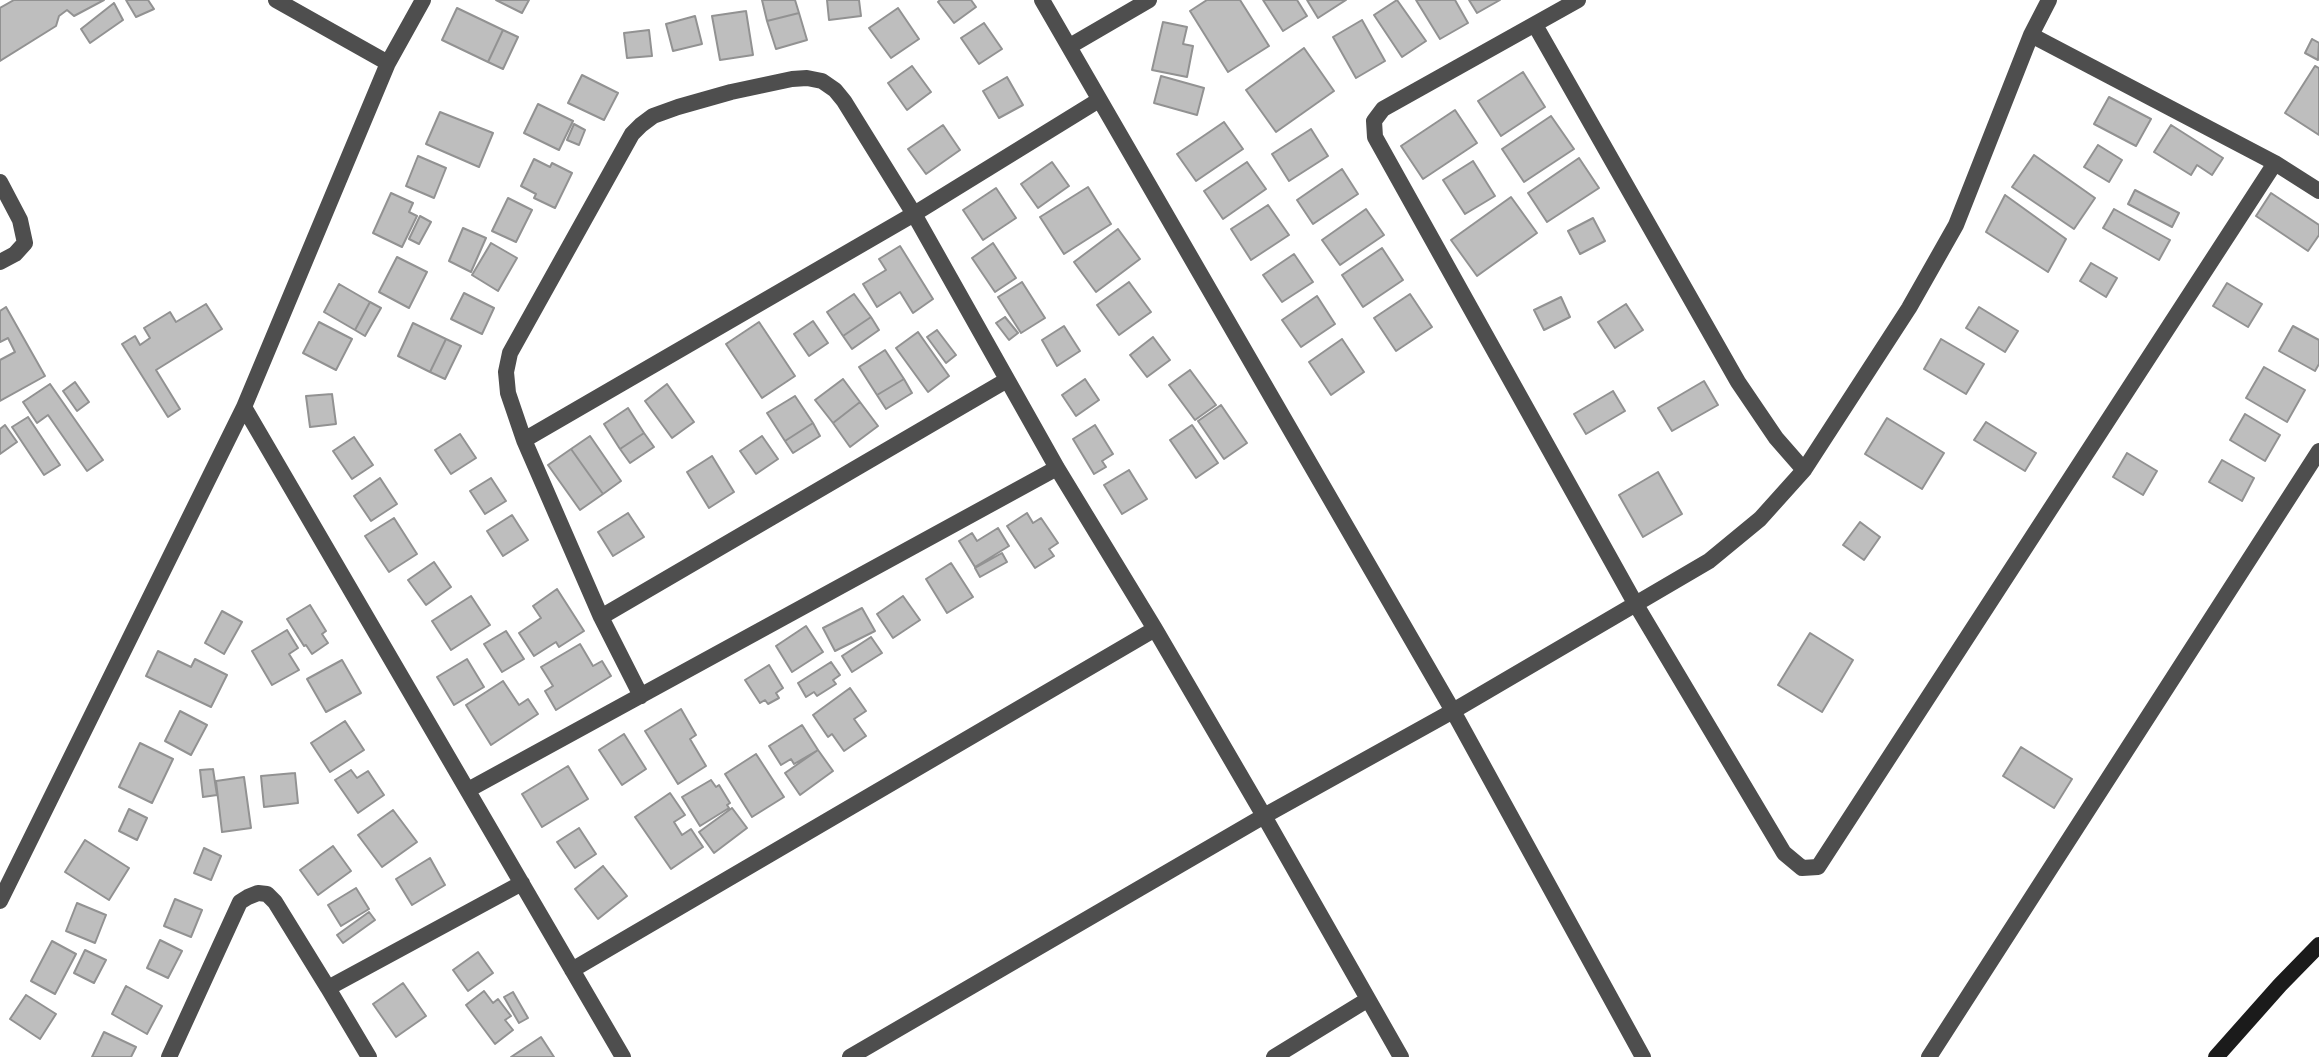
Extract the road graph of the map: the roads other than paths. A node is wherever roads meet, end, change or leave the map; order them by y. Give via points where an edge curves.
1 (276, 0) edge
2 (423, 0) edge
3 (1042, 0) edge
4 (1149, 0) edge
5 (1578, 0) edge
6 (2049, 0) edge
7 (1535, 25) junction
8 (2031, 35) junction
9 (1070, 46) junction
10 (388, 63) junction
11 (1099, 100) junction
12 (2275, 163) junction
13 (0, 182) edge
14 (2319, 191) edge
15 (914, 214) junction
16 (0, 262) edge
17 (1007, 380) junction
18 (244, 407) junction
19 (524, 440) junction
20 (2319, 451) edge
21 (1057, 468) junction
22 (1804, 470) junction
23 (1635, 603) junction
24 (601, 617) junction
25 (1155, 629) junction
26 (641, 696) junction
27 (1453, 711) junction
28 (468, 790) junction
29 (1264, 816) junction
30 (522, 883) junction
31 (0, 901) edge
32 (2319, 945) edge
33 (572, 970) junction
34 (328, 988) junction
35 (1367, 1000) junction
36 (169, 1057) edge
37 (369, 1057) edge
38 (623, 1057) edge
39 (850, 1057) edge
40 (1274, 1057) edge
41 (1401, 1057) edge
42 (1643, 1057) edge
43 (1929, 1057) edge
44 (2216, 1057) edge

1 - 10 street
2 - 10 street
3 - 9 street
4 - 9 street
5 - 7 street
6 - 8 street
7 - 22 street via 1738,382
7 - 23 street via 1383,109 1374,121 1375,137
8 - 12 street
8 - 22 street via 1956,225
9 - 11 street
10 - 18 street
11 - 15 street
11 - 27 street
12 - 14 street
12 - 23 street via 1818,867 1802,868 1784,853
13 - 16 street via 20,220 25,243
15 - 17 street
15 - 19 street
15 - 19 street via 844,101 822,81 792,79 653,116 632,134 510,353 508,393
17 - 21 street
17 - 24 street
18 - 28 street
18 - 31 street
19 - 24 street
20 - 43 street
21 - 25 street
21 - 26 street
22 - 23 street via 1760,519 1709,561
23 - 27 street
24 - 26 street
25 - 29 street
25 - 33 street
26 - 28 street
27 - 29 street
27 - 42 street
28 - 30 street
29 - 35 street
29 - 39 street
30 - 33 street
30 - 34 street
32 - 44 street
33 - 38 street
34 - 36 street via 275,902 267,894 248,897 240,902
34 - 37 street
35 - 40 street
35 - 41 street

